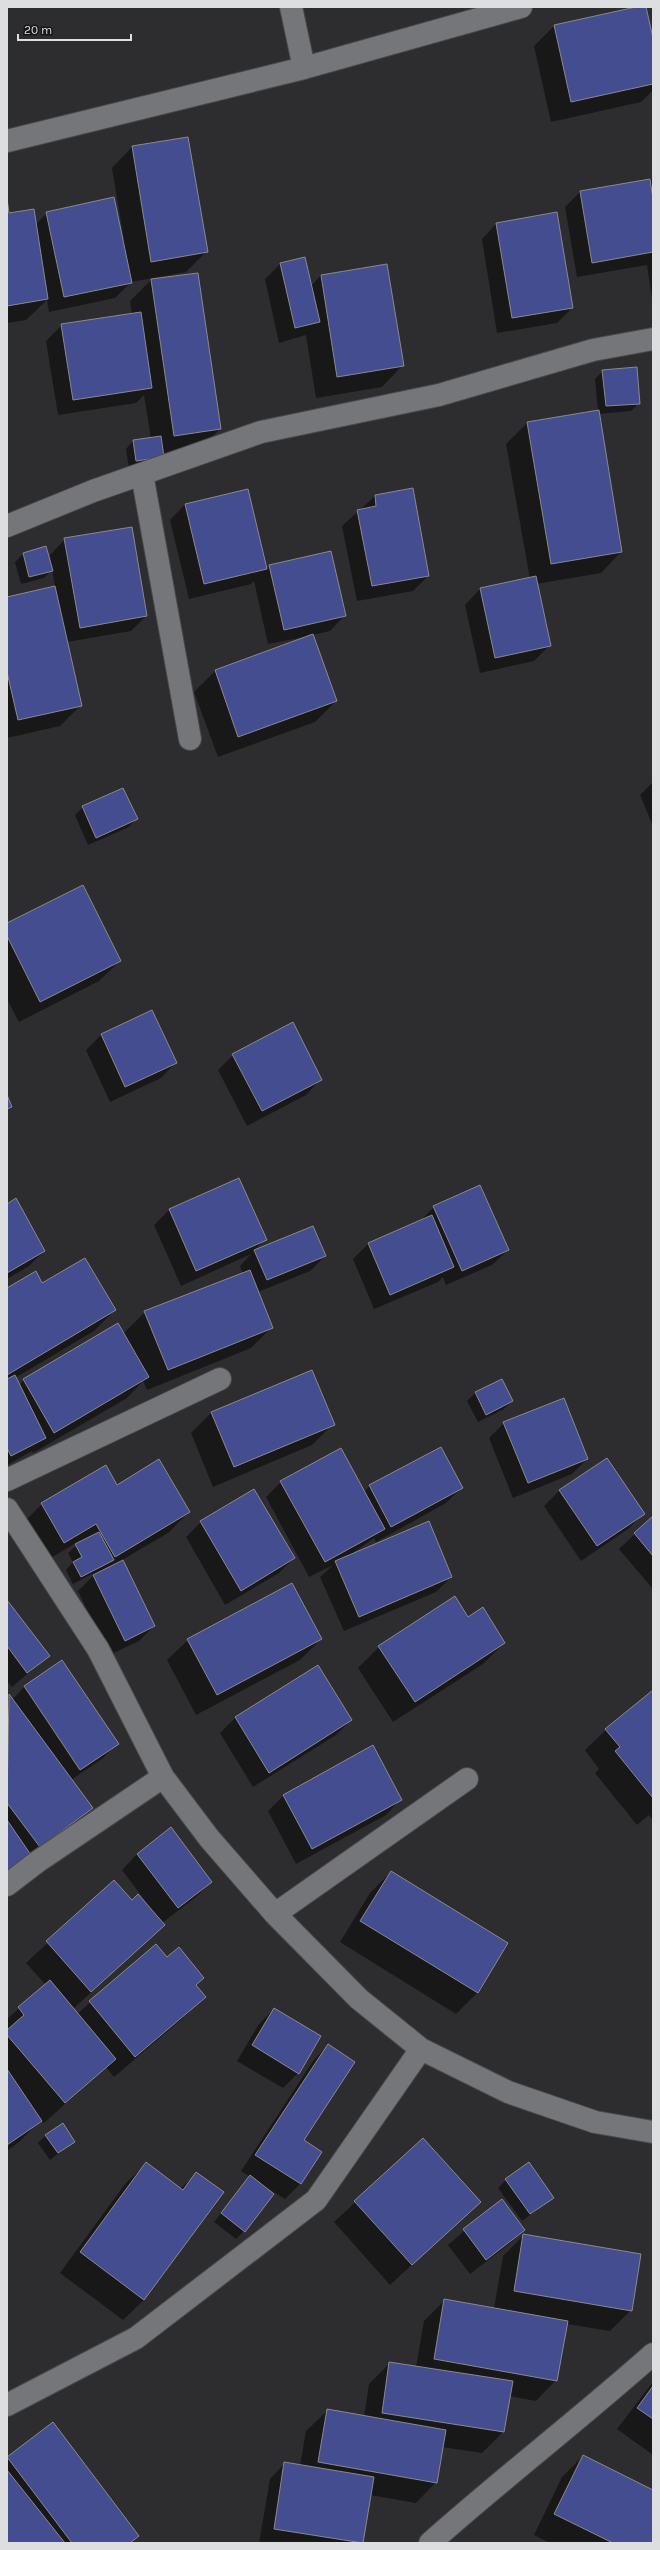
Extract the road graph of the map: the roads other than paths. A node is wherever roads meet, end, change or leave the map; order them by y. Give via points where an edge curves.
1 (291, 7) edge
2 (521, 7) edge
3 (304, 68) junction
4 (7, 141) edge
5 (653, 339) edge
6 (142, 474) junction
7 (7, 526) edge
8 (190, 739) dead end
9 (220, 1379) dead end
10 (7, 1480) edge
11 (7, 1509) edge
12 (163, 1777) junction
13 (467, 1779) dead end
14 (7, 1885) edge
15 (275, 1914) junction
16 (421, 2049) junction
17 (653, 2132) edge
18 (653, 2354) edge
19 (7, 2405) edge
20 (430, 2543) edge

1 - 3 street
2 - 3 street
3 - 4 street
5 - 6 street via 593,350 439,396 261,432
6 - 7 street
6 - 8 street
9 - 10 street
11 - 12 street via 98,1649
12 - 14 street
12 - 15 street via 209,1838
13 - 15 street
15 - 16 street via 359,1999
16 - 17 street via 508,2092 595,2122
16 - 19 street via 316,2200 136,2338
18 - 20 street

